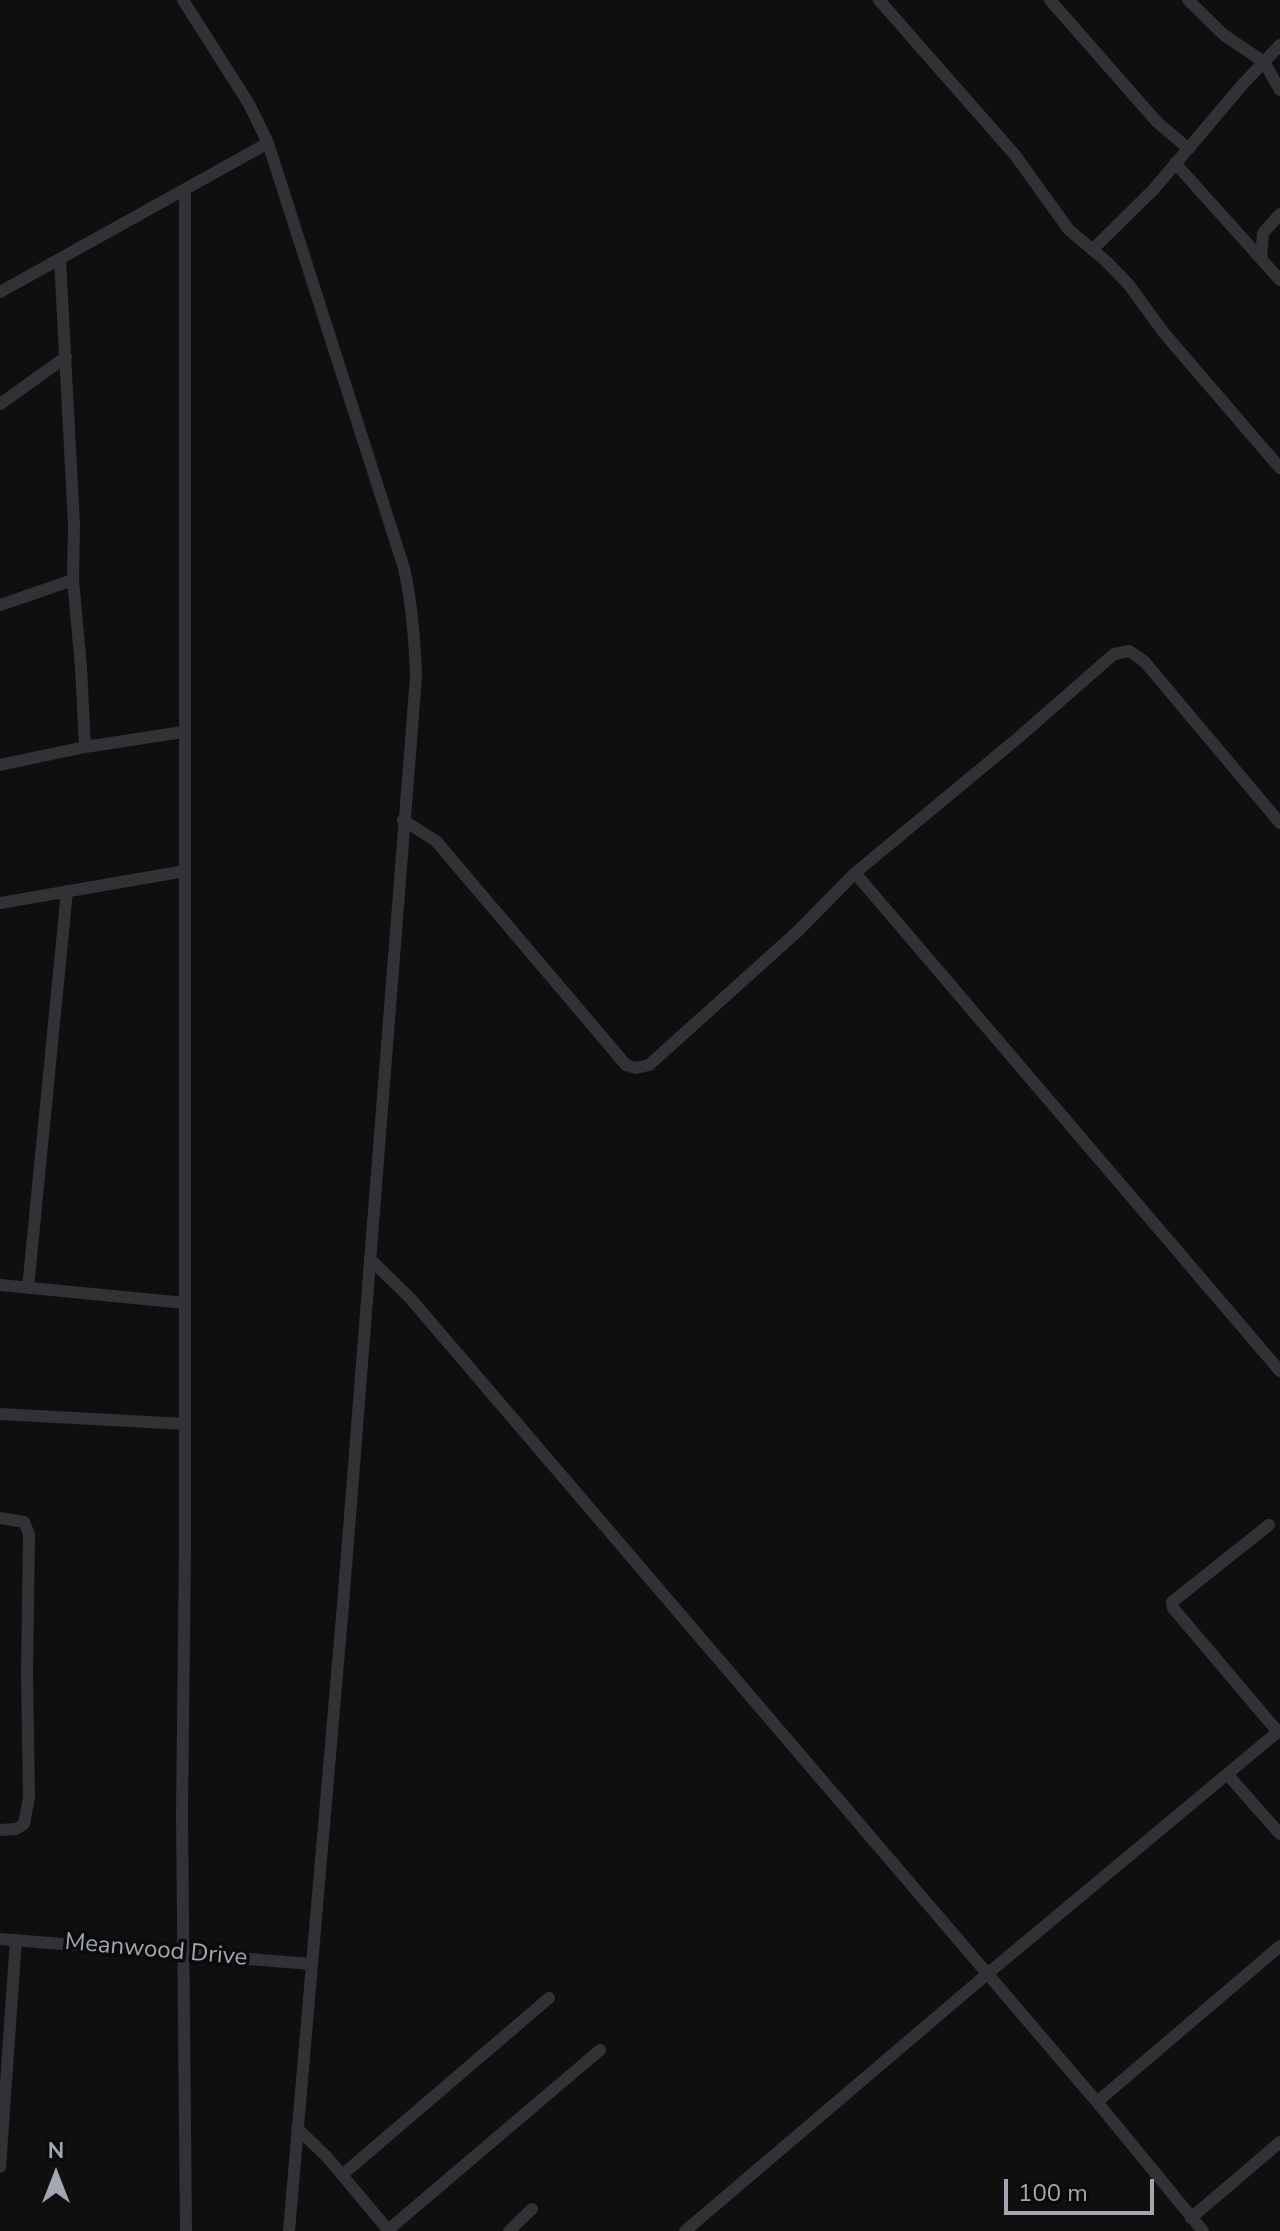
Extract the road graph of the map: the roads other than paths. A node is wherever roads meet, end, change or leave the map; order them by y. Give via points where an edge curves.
1 (183, 0) edge
2 (879, 0) edge
3 (1050, 0) edge
4 (1188, 0) edge
5 (1280, 45) edge
6 (1264, 62) junction
7 (1280, 90) edge
8 (268, 143) junction
9 (1189, 149) junction
10 (1175, 163) junction
11 (185, 191) junction
12 (1280, 214) edge
13 (1092, 250) junction
14 (60, 259) junction
15 (1261, 259) junction
16 (1280, 280) edge
17 (0, 292) edge
18 (66, 357) junction
19 (0, 404) edge
20 (1280, 468) edge
21 (73, 580) junction
22 (0, 605) edge
23 (183, 732) junction
24 (85, 747) junction
25 (0, 765) edge
26 (403, 820) junction
27 (1280, 823) edge
28 (185, 871) junction
29 (855, 873) junction
30 (67, 891) junction
31 (0, 903) edge
32 (370, 1259) junction
33 (0, 1285) edge
34 (28, 1288) junction
35 (185, 1303) junction
36 (1280, 1371) edge
37 (0, 1414) edge
38 (185, 1424) junction
39 (0, 1518) edge
40 (1269, 1525) dead end
41 (1279, 1731) edge
42 (1228, 1775) junction
43 (0, 1830) edge
44 (1280, 1834) edge
45 (0, 1939) edge
46 (16, 1940) junction
47 (1280, 1946) edge
48 (182, 1953) junction
49 (311, 1964) junction
50 (986, 1975) junction
51 (549, 1998) dead end
52 (600, 2050) dead end
53 (1097, 2102) junction
54 (297, 2128) junction
55 (1280, 2142) edge
56 (0, 2167) edge
57 (342, 2175) junction
58 (532, 2209) dead end
59 (1191, 2218) junction
60 (186, 2231) edge
61 (289, 2231) edge
62 (388, 2231) edge
63 (509, 2231) edge
64 (685, 2231) edge
65 (1203, 2231) edge

1 - 8 street
2 - 13 street via 1015,155 1069,230
3 - 9 street via 1157,122
4 - 6 street via 1224,35
5 - 6 street
6 - 7 street
6 - 9 street
8 - 11 street
8 - 26 street via 376,475 413,608 416,677
9 - 10 street
10 - 13 street
10 - 15 street
11 - 14 street
11 - 23 street
12 - 15 street via 1263,233
13 - 20 street via 1129,285
14 - 17 street
14 - 18 street
15 - 16 street
18 - 19 street
18 - 21 street
21 - 22 street
21 - 24 street
23 - 24 street
23 - 28 street
24 - 25 street
26 - 29 street via 436,841 626,1065 636,1068 649,1065
26 - 32 street
27 - 29 street via 1144,661 1123,651
28 - 30 street
28 - 35 street
29 - 36 street
30 - 31 street
30 - 34 street
32 - 49 street
32 - 50 street via 410,1298
33 - 34 street
34 - 35 street
35 - 38 street
37 - 38 street
38 - 48 street
39 - 43 street via 24,1522 29,1534 29,1797 24,1824
40 - 41 street via 1176,1596 1173,1608
41 - 42 street
42 - 44 street
42 - 50 street
45 - 46 street, Meanwood Drive
46 - 48 street, Meanwood Drive
46 - 56 street
47 - 53 street
48 - 49 street, Meanwood Drive
48 - 60 street
49 - 54 street
50 - 53 street
50 - 64 street
51 - 57 street
52 - 62 street
53 - 59 street
54 - 57 street
54 - 61 street
55 - 59 street
57 - 62 street
58 - 63 street
59 - 65 street

